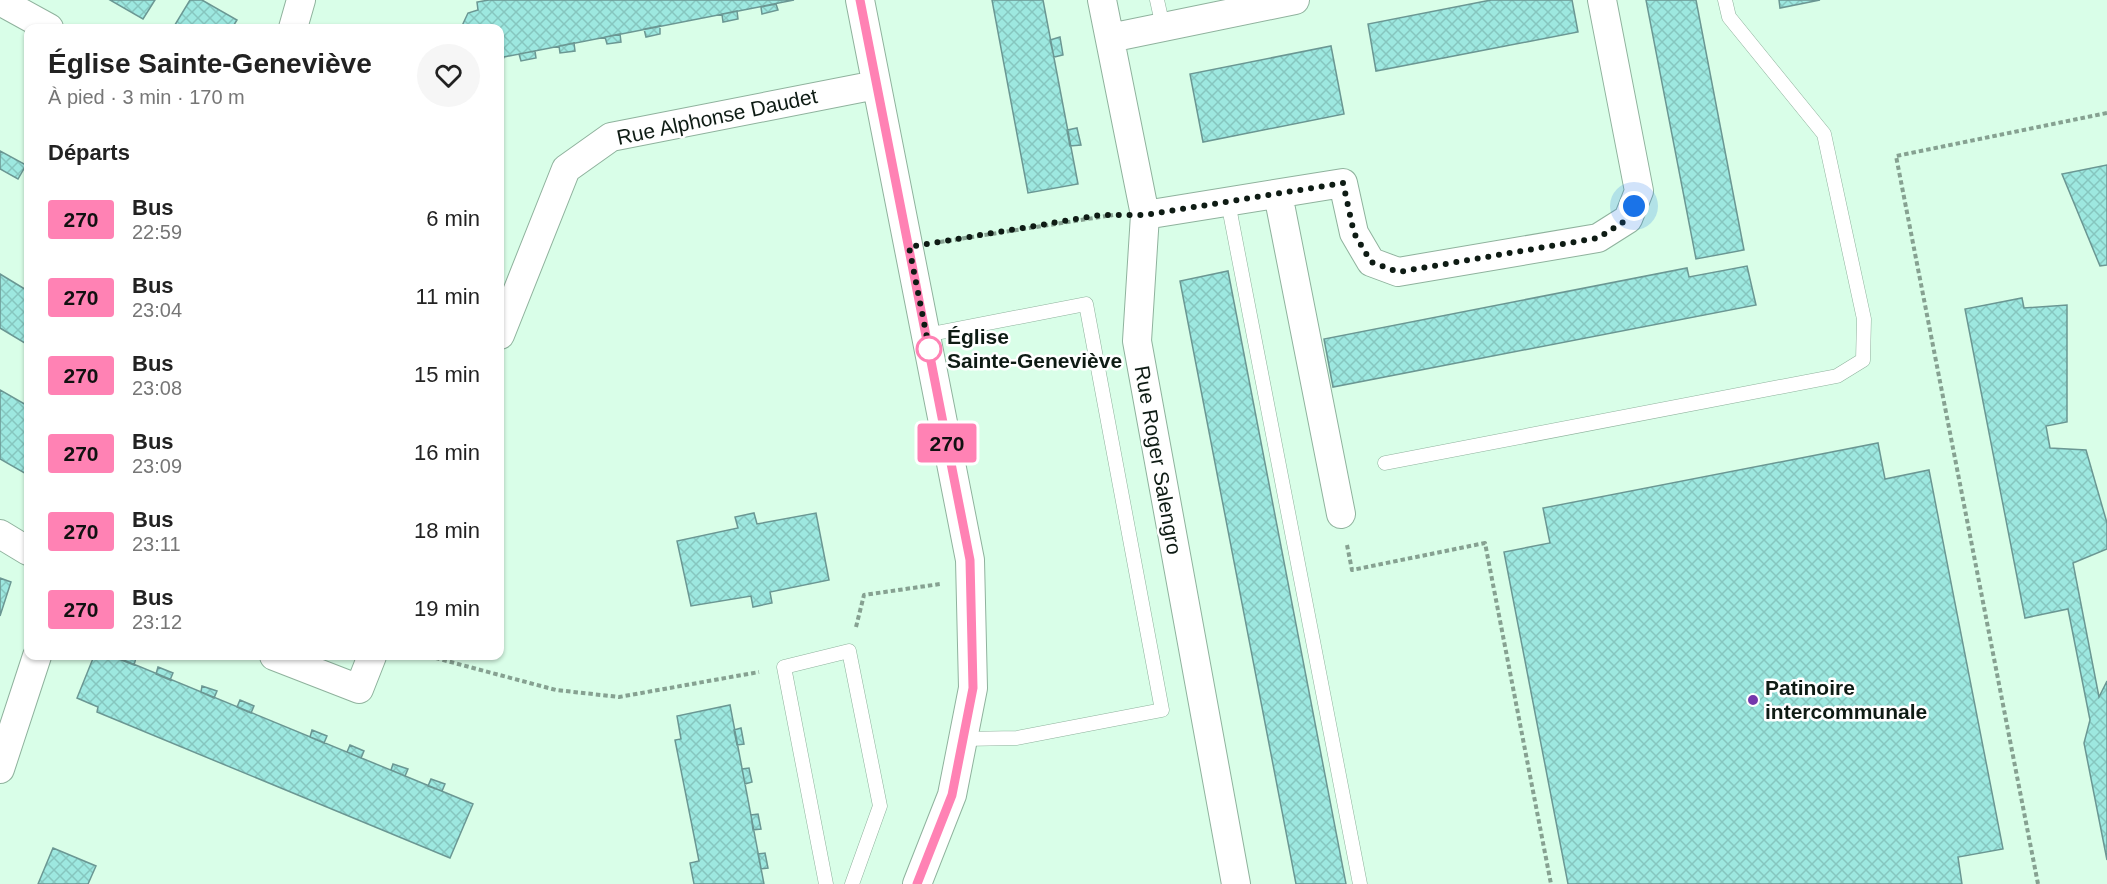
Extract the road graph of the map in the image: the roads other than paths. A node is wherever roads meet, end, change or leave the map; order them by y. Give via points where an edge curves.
1 (301, 0) edge
2 (860, 0) edge
3 (1102, 0) edge
4 (1602, 0) edge
5 (1725, 0) edge
6 (0, 1) edge
7 (1286, 1) edge
8 (1160, 14) edge
9 (42, 24) edge
10 (294, 24) edge
11 (1110, 38) junction
12 (876, 85) junction
13 (1278, 194) junction
14 (1228, 202) junction
15 (1145, 215) junction
16 (504, 326) edge
17 (926, 335) junction
18 (1385, 464) dead end
19 (1341, 514) road end
20 (0, 534) edge
21 (24, 549) edge
22 (36, 660) edge
23 (284, 660) edge
24 (370, 660) edge
25 (963, 739) junction
26 (0, 769) edge
27 (826, 884) edge
28 (852, 884) edge
29 (917, 884) edge
30 (1236, 884) edge
31 (1360, 884) edge

1 - 10 street
2 - 12 street
3 - 11 street, Rue Roger Salengro
4 - 13 street via 1640,191 1628,219 1605,234 1398,272 1371,262 1354,233 1343,183
5 - 18 lane via 1729,17 1824,134 1864,319 1863,360 1837,376
6 - 9 street
7 - 8 street
8 - 11 street
11 - 15 street, Rue Roger Salengro
12 - 16 street, Rue Alphonse Daudet via 611,137 566,169
12 - 17 street
13 - 14 street
13 - 19 street
14 - 15 street
14 - 31 lane
15 - 30 street, Rue Roger Salengro via 1137,341
17 - 25 street via 970,560 973,688
17 - 25 lane via 1086,304 1162,710 1017,738
20 - 21 street
22 - 26 street
23 - 24 street via 359,689
25 - 29 street via 952,795
27 - 28 lane via 784,667 849,651 880,806

